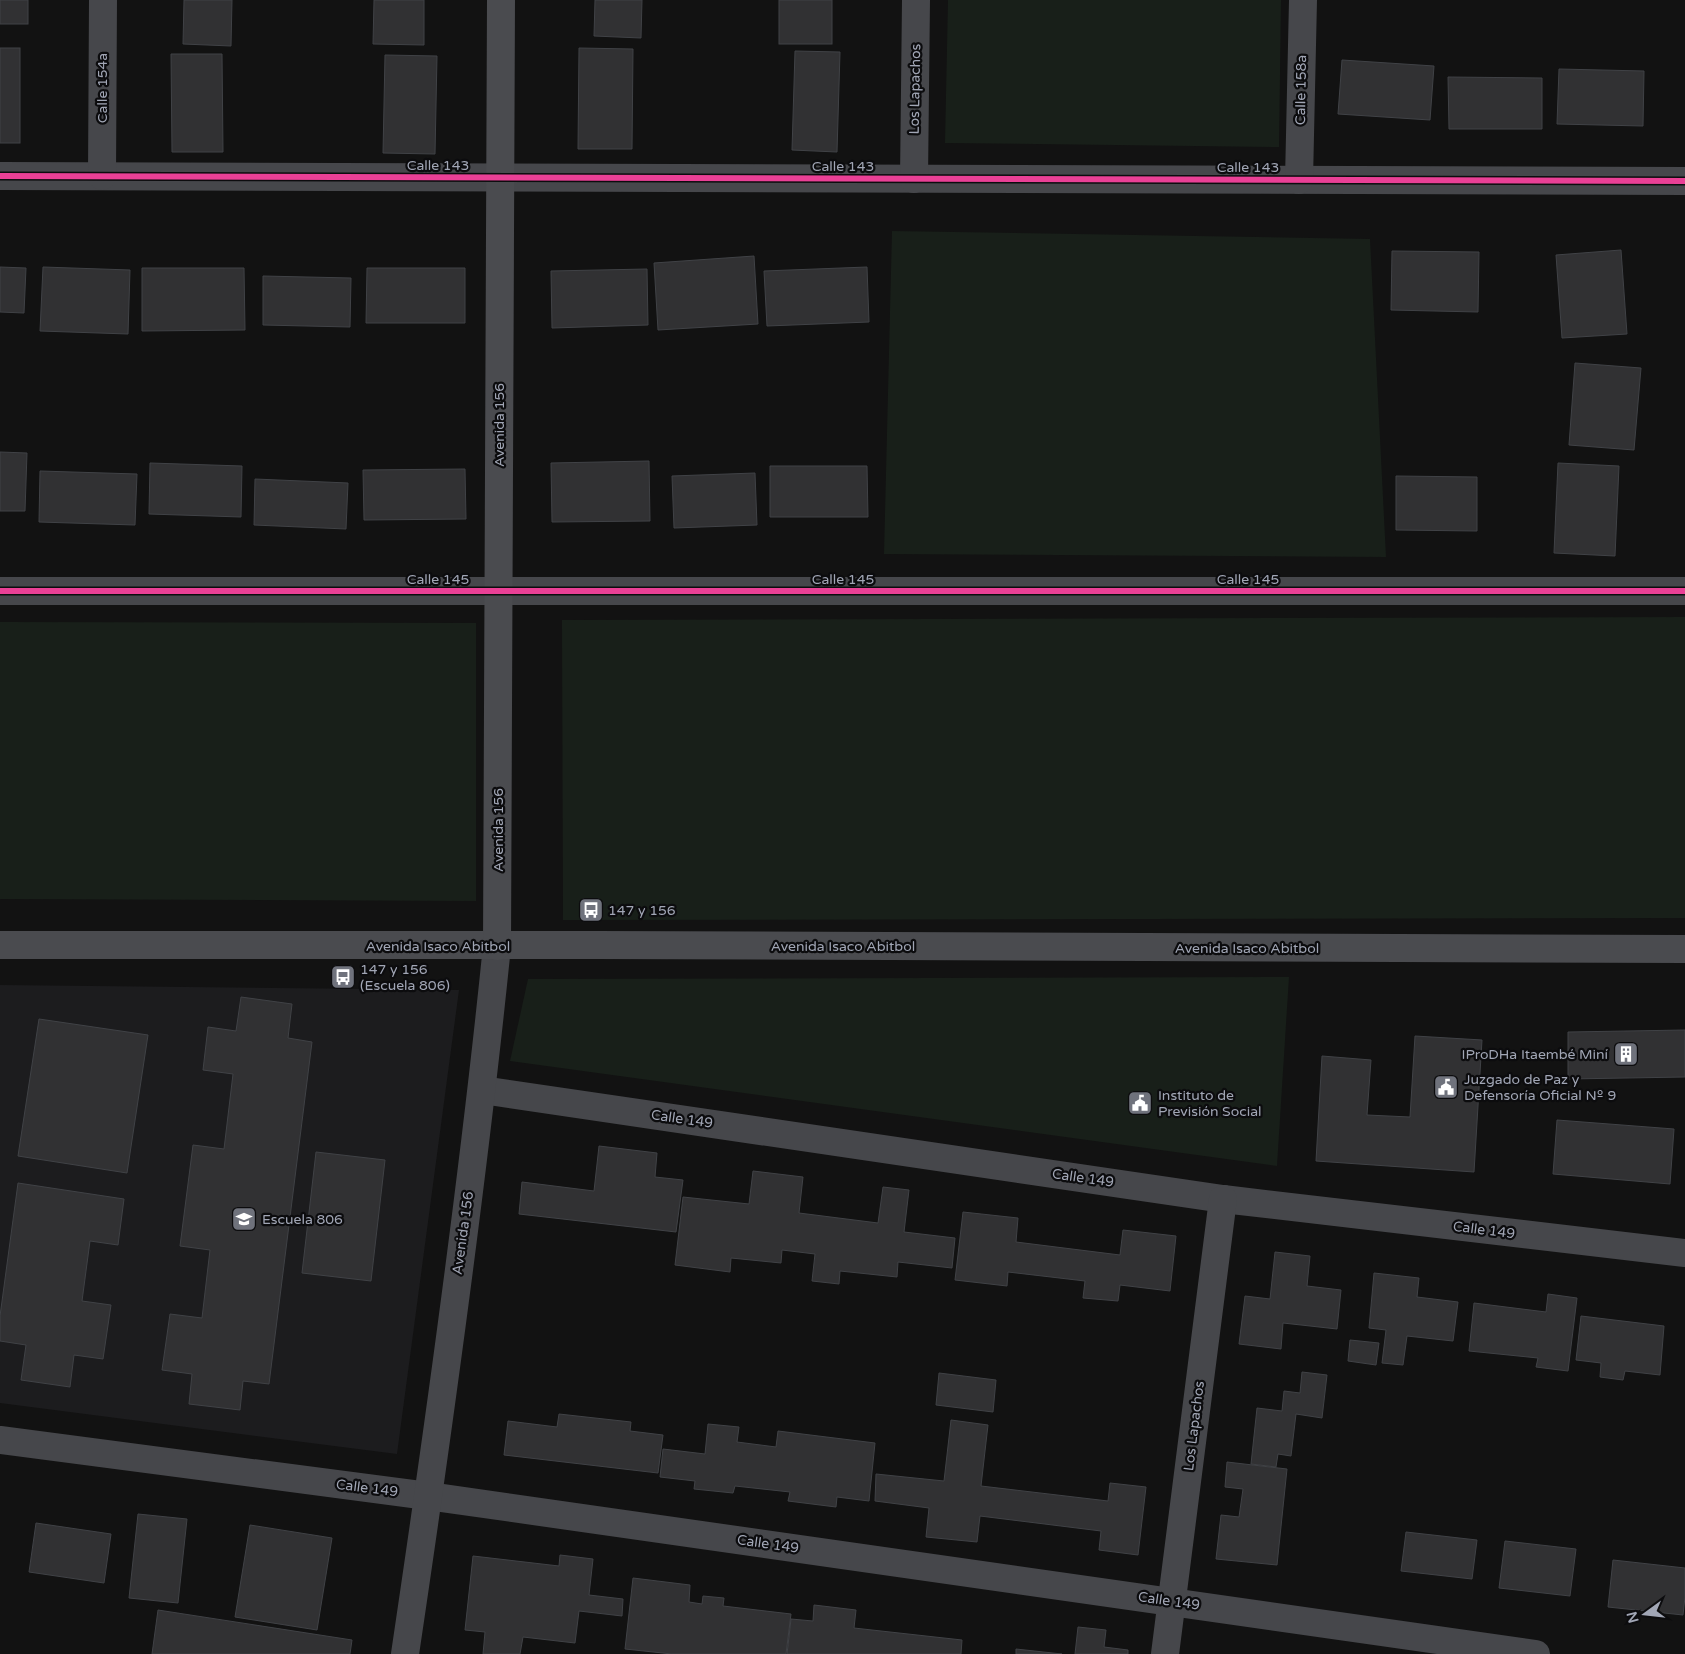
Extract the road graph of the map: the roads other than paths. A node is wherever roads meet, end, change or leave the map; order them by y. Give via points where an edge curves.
1 (103, 0) edge
2 (501, 0) edge
3 (916, 0) edge
4 (1303, 0) edge
5 (0, 176) edge
6 (102, 176) junction
7 (500, 178) junction
8 (914, 179) junction
9 (1300, 180) junction
10 (1685, 181) edge
11 (0, 591) edge
12 (499, 591) junction
13 (1685, 591) edge
14 (0, 945) edge
15 (497, 946) junction
16 (1685, 949) edge
17 (482, 1090) junction
18 (1223, 1199) junction
19 (1685, 1253) edge
20 (0, 1440) edge
21 (428, 1496) junction
22 (1173, 1602) junction
23 (405, 1654) edge
24 (1165, 1654) edge
25 (1536, 1654) edge

1 - 6 street, Calle 154a
2 - 7 main road, Avenida 156
3 - 8 street, Los Lapachos
4 - 9 street, Calle 158a
5 - 6 street, Calle 143
6 - 7 street, Calle 143
7 - 8 street, Calle 143
7 - 12 main road, Avenida 156
8 - 9 street, Calle 143
9 - 10 street, Calle 143
11 - 12 street, Calle 145
12 - 13 street, Calle 145
12 - 15 main road, Avenida 156
14 - 15 main road, Avenida Isaco Abitbol
15 - 16 main road, Avenida Isaco Abitbol
15 - 17 street, Avenida 156
17 - 18 street, Calle 149
17 - 21 street, Avenida 156
18 - 19 street, Calle 149
18 - 22 street, Los Lapachos
20 - 21 street, Calle 149
21 - 22 street, Calle 149
21 - 23 street, Avenida 156
22 - 24 street, Los Lapachos
22 - 25 street, Calle 149

